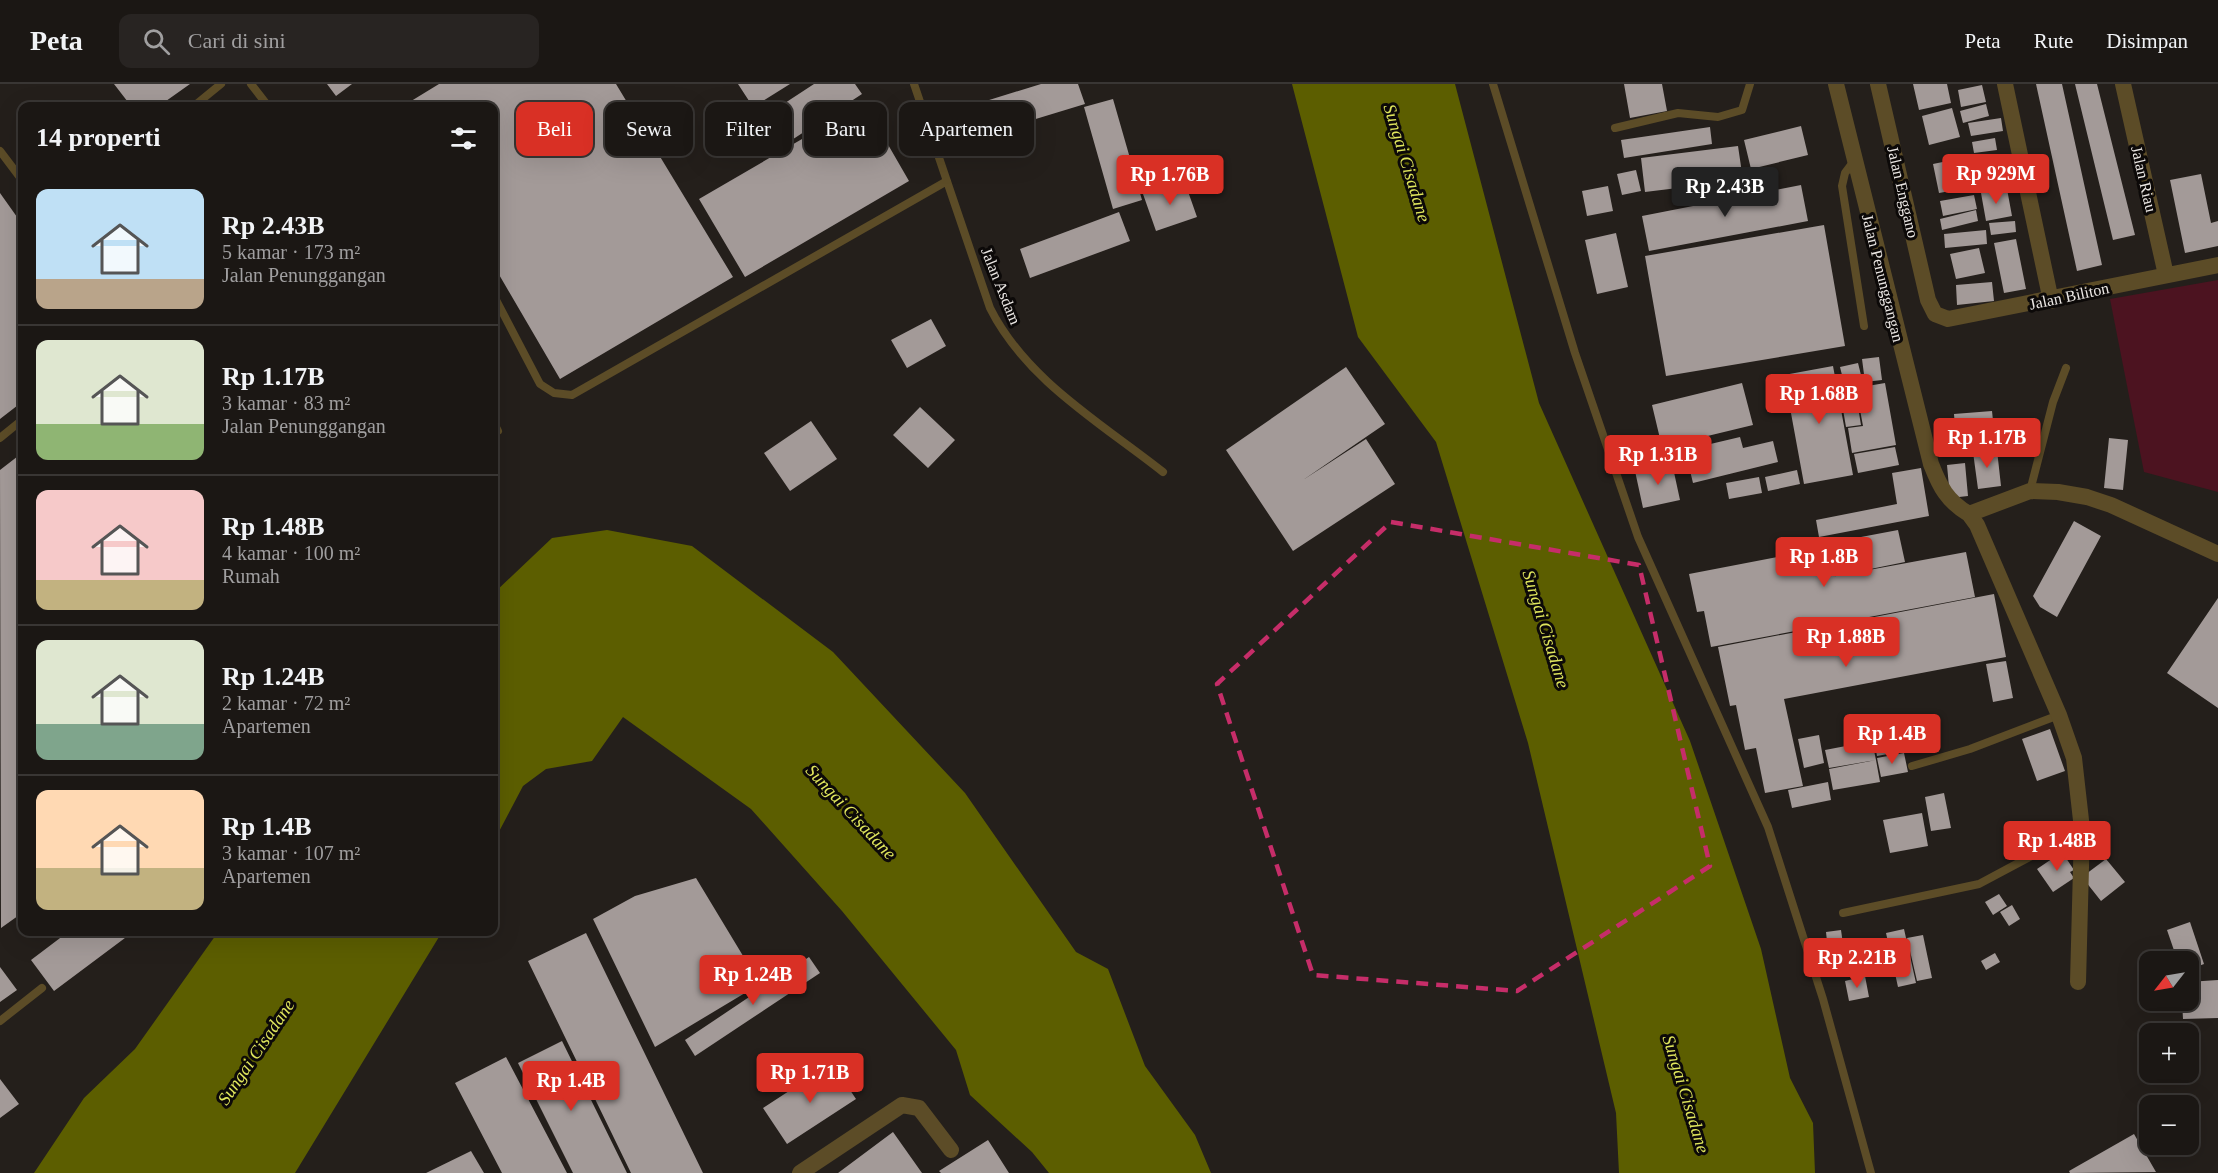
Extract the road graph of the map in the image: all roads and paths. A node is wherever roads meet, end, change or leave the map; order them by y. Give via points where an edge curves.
1 (221, 84) edge
2 (251, 84) edge
3 (914, 84) edge
4 (1493, 84) edge
5 (1750, 84) edge
6 (1836, 84) edge
7 (1878, 84) edge
8 (2005, 84) edge
9 (2123, 84) edge
10 (199, 102) edge
11 (265, 102) edge
12 (1615, 128) dead end
13 (0, 151) edge
14 (1854, 161) junction
15 (18, 175) edge
16 (946, 181) junction
17 (2218, 265) edge
18 (2166, 275) junction
19 (1928, 300) joint
20 (2051, 301) junction
21 (498, 304) edge
22 (1864, 326) dead end
23 (2066, 368) dead end
24 (18, 423) edge
25 (0, 438) edge
26 (1163, 472) dead end
27 (2030, 490) junction
28 (1969, 514) junction
29 (2218, 554) edge
30 (2059, 715) junction
31 (1912, 766) dead end
32 (2082, 829) junction
33 (1843, 913) dead end
34 (2078, 982) dead end
35 (42, 988) dead end
36 (0, 1021) edge
37 (951, 1150) dead end
38 (800, 1173) edge
39 (1871, 1173) edge

1 - 10 lane
2 - 11 lane
3 - 16 lane, Jalan Asdam
4 - 39 lane via 1575,353 1638,537 1768,827 1823,999
5 - 12 lane via 1742,110 1718,117 1678,113
6 - 14 street, Jalan Penunggangan
7 - 19 street, Jalan Enggano
8 - 20 street
9 - 18 street, Jalan Riau
13 - 15 lane
14 - 22 lane via 1842,186
14 - 28 street, Jalan Penunggangan via 1931,464 1941,490
16 - 21 lane via 572,395 554,393 540,384
16 - 26 lane, Jalan Asdam via 990,308 1003,334 1039,375
17 - 18 street, Jalan Biliton
18 - 20 street, Jalan Biliton
19 - 20 street, Jalan Biliton via 1935,314 1948,319
23 - 27 lane
24 - 25 lane
27 - 28 street
27 - 29 street via 2087,497
28 - 30 street
30 - 31 lane
30 - 32 street via 2074,758
32 - 33 lane via 1979,884
32 - 34 street
35 - 36 lane
37 - 38 street via 919,1108 902,1105

